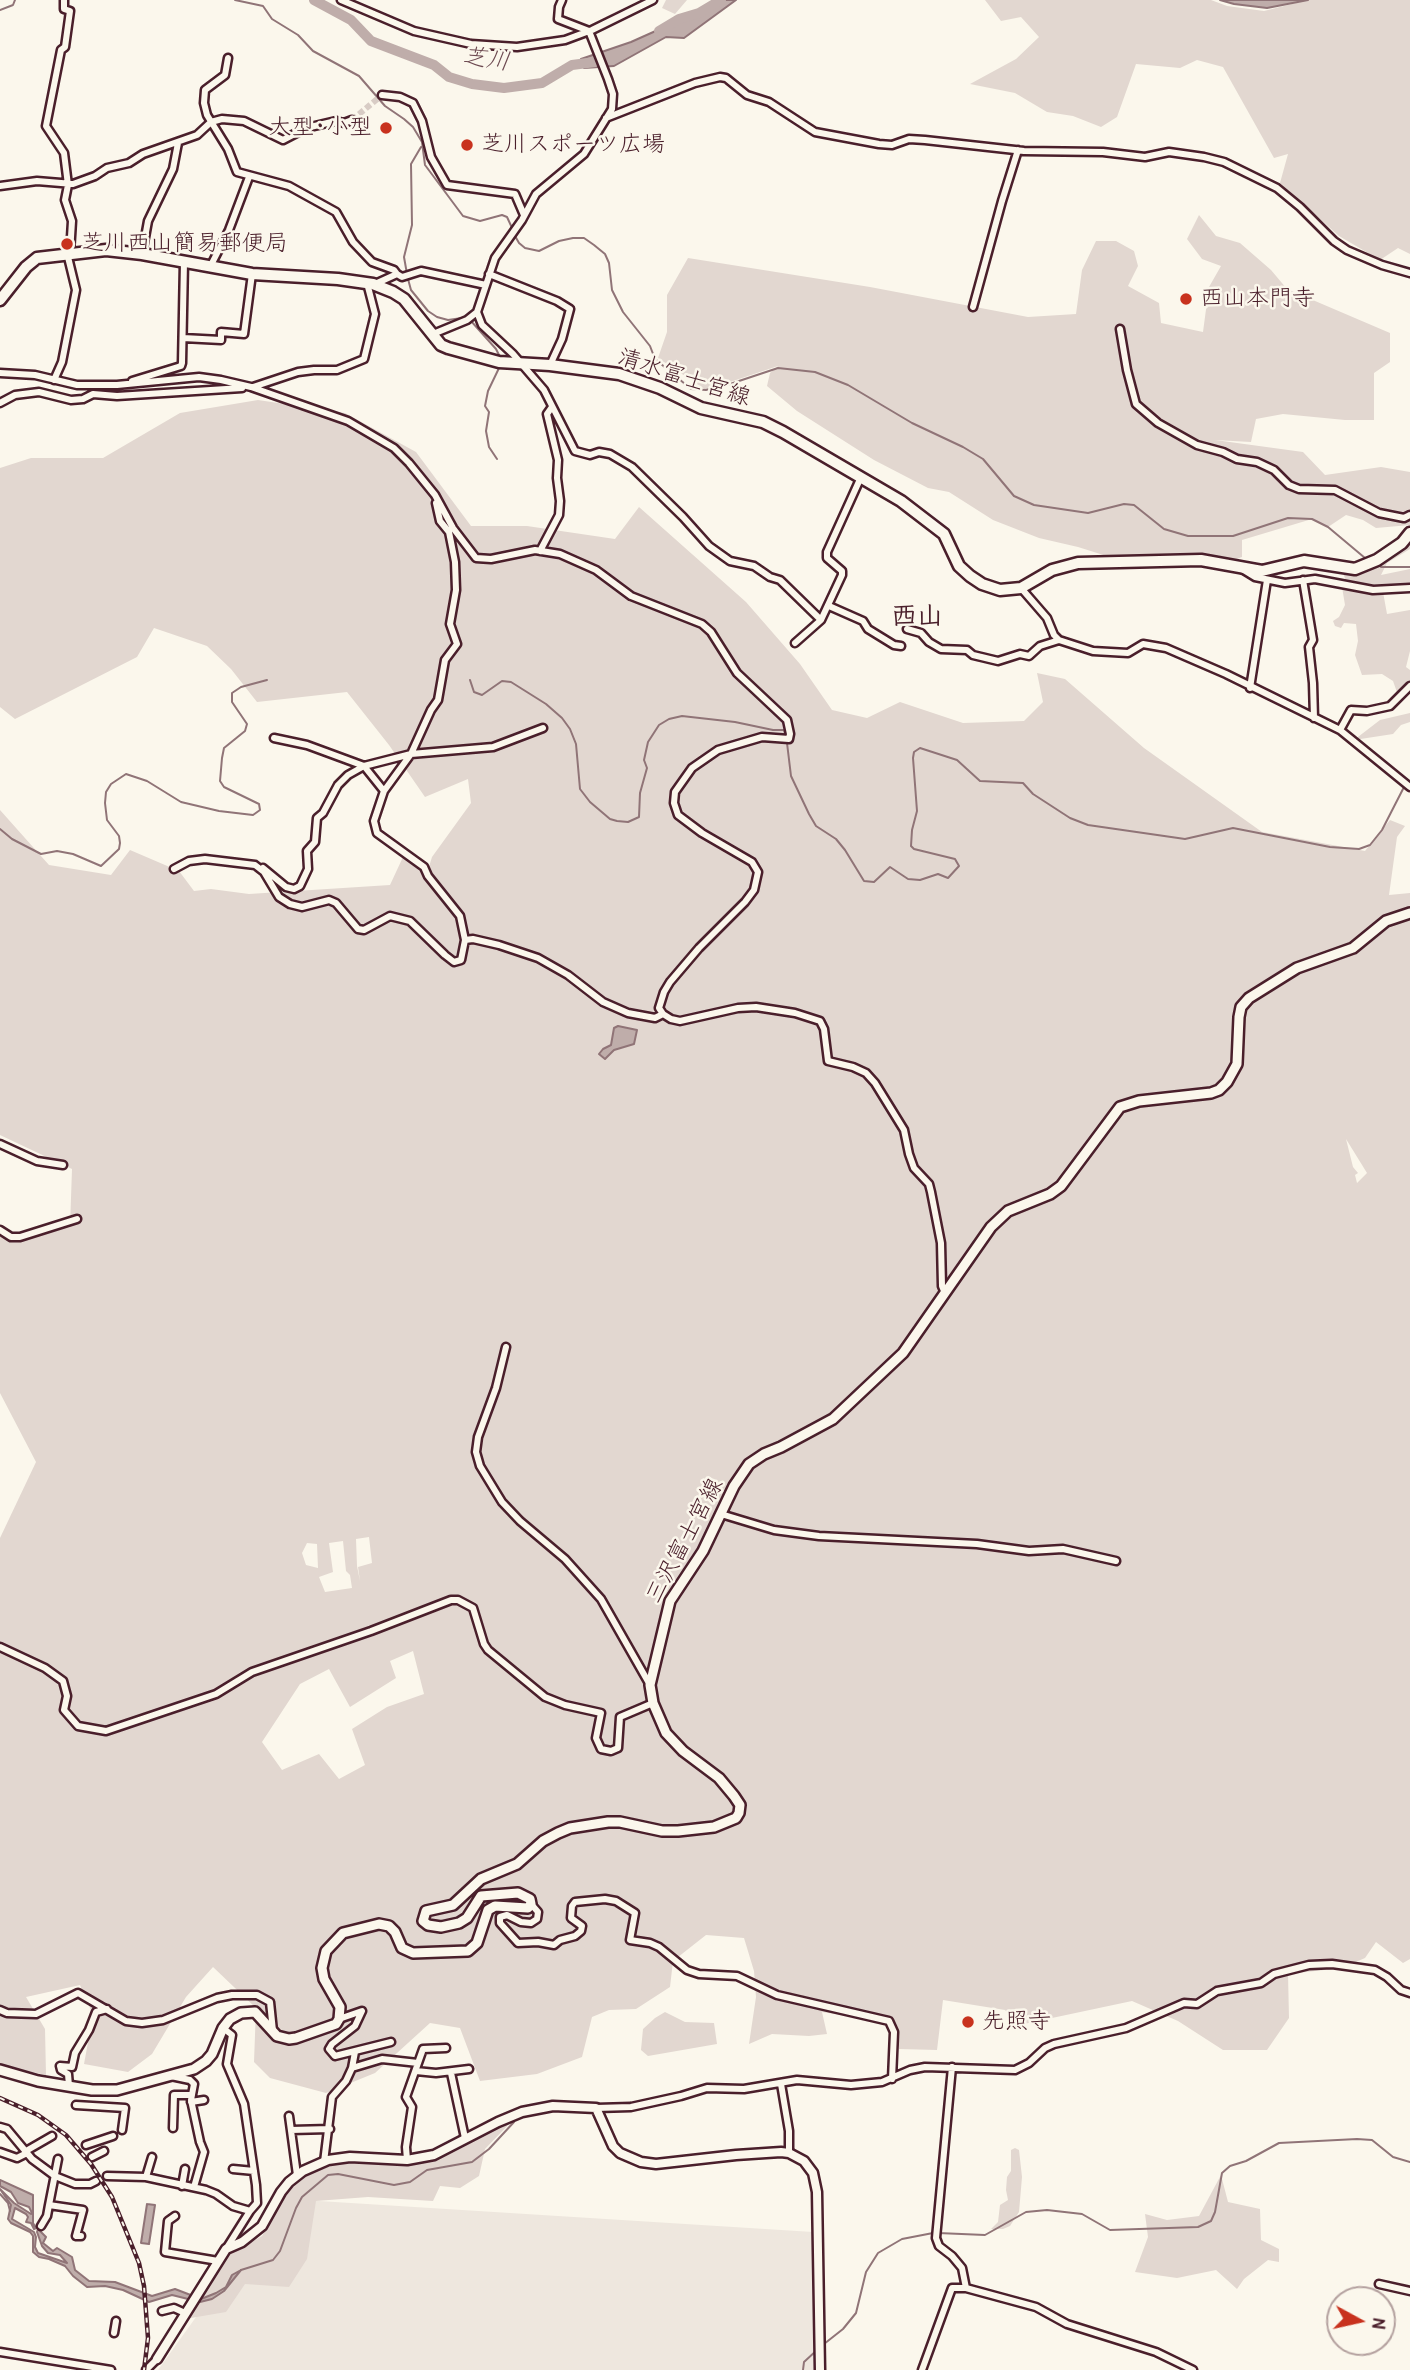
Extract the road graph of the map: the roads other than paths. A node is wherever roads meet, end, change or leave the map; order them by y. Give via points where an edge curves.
1 (64, 0) edge
2 (341, 0) edge
3 (562, 0) edge
4 (653, 0) edge
5 (589, 31) junction
6 (228, 58) dead end
7 (382, 95) dead end
8 (606, 118) junction
9 (352, 120) tunnel mouth
10 (211, 121) junction
11 (178, 143) junction
12 (1018, 150) junction
13 (249, 177) junction
14 (68, 185) junction
15 (0, 186) edge
16 (524, 215) junction
17 (68, 253) junction
18 (142, 254) junction
19 (184, 262) junction
20 (210, 267) junction
21 (1410, 273) edge
22 (252, 274) junction
23 (489, 274) junction
24 (403, 275) junction
25 (370, 284) junction
26 (486, 285) junction
27 (0, 300) edge
28 (974, 307) dead end
29 (475, 314) junction
30 (1120, 329) dead end
31 (433, 334) junction
32 (183, 338) junction
33 (522, 363) junction
34 (550, 365) junction
35 (0, 373) edge
36 (54, 380) junction
37 (123, 384) junction
38 (251, 387) junction
39 (0, 402) edge
40 (552, 407) junction
41 (861, 477) junction
42 (435, 495) junction
43 (1410, 515) edge
44 (1410, 533) edge
45 (540, 551) junction
46 (1336, 567) junction
47 (1241, 568) junction
48 (1268, 580) junction
49 (1303, 580) junction
50 (1340, 584) junction
51 (1021, 588) junction
52 (1410, 588) edge
53 (829, 606) junction
54 (821, 620) junction
55 (907, 629) dead end
56 (1059, 640) junction
57 (795, 643) dead end
58 (901, 646) dead end
59 (1410, 686) edge
60 (1251, 688) junction
61 (1314, 718) junction
62 (543, 728) dead end
63 (1340, 730) junction
64 (274, 738) dead end
65 (411, 754) junction
66 (363, 766) junction
67 (1409, 784) edge
68 (384, 790) junction
69 (255, 865) junction
70 (174, 869) dead end
71 (1410, 913) edge
72 (466, 940) junction
73 (663, 1014) junction
74 (0, 1144) edge
75 (64, 1165) dead end
76 (77, 1219) dead end
77 (0, 1230) edge
78 (945, 1293) junction
79 (506, 1347) dead end
80 (721, 1514) junction
81 (1116, 1561) dead end
82 (0, 1647) edge
83 (650, 1685) junction
84 (653, 1703) junction
85 (531, 1904) junction
86 (1410, 1993) edge
87 (107, 2009) junction
88 (0, 2010) edge
89 (339, 2019) junction
90 (223, 2028) junction
91 (273, 2032) junction
92 (391, 2042) dead end
93 (446, 2048) dead end
94 (355, 2052) junction
95 (417, 2067) junction
96 (952, 2067) junction
97 (352, 2068) junction
98 (469, 2069) dead end
99 (0, 2070) edge
100 (451, 2073) junction
101 (169, 2076) junction
102 (892, 2079) junction
103 (780, 2084) junction
104 (69, 2086) junction
105 (192, 2098) junction
106 (204, 2100) dead end
107 (76, 2105) dead end
108 (596, 2108) junction
109 (289, 2116) dead end
110 (0, 2127) edge
111 (173, 2128) dead end
112 (330, 2129) junction
113 (122, 2130) dead end
114 (291, 2130) junction
115 (52, 2136) dead end
116 (113, 2136) dead end
117 (465, 2138) junction
118 (86, 2145) dead end
119 (103, 2151) dead end
120 (0, 2152) edge
121 (27, 2152) junction
122 (789, 2153) junction
123 (92, 2157) dead end
124 (152, 2157) dead end
125 (58, 2159) dead end
126 (407, 2160) junction
127 (324, 2162) junction
128 (185, 2169) dead end
129 (233, 2169) dead end
130 (254, 2171) junction
131 (297, 2175) junction
132 (55, 2176) junction
133 (107, 2176) dead end
134 (146, 2177) junction
135 (96, 2181) dead end
136 (182, 2186) junction
137 (194, 2188) junction
138 (49, 2205) junction
139 (250, 2211) junction
140 (175, 2216) dead end
141 (41, 2226) dead end
142 (81, 2236) dead end
143 (226, 2249) junction
144 (218, 2261) junction
145 (1379, 2284) dead end
146 (966, 2288) junction
147 (1410, 2291) edge
148 (162, 2311) dead end
149 (185, 2313) junction
150 (116, 2321) dead end
151 (114, 2333) dead end
152 (0, 2352) edge
153 (157, 2359) joint
154 (111, 2370) edge
155 (146, 2370) edge
156 (820, 2370) edge
157 (922, 2370) edge
158 (1193, 2370) edge

1 - 14 street via 64,9 70,11 65,47 46,126 64,153
2 - 5 street via 414,31 490,47 543,45
3 - 5 street via 558,19
4 - 5 street
5 - 8 street via 613,94
6 - 10 street via 225,75 205,90
7 - 16 street via 412,103 431,157 447,185 515,194
8 - 12 street via 720,77 815,132 879,144 925,139
8 - 16 street via 584,154 536,194
9 - 10 street via 306,128 284,140 244,121
10 - 11 street via 197,135
10 - 13 street via 237,173
11 - 14 street
11 - 18 street via 173,169 148,221
12 - 21 street via 1145,157 1169,152 1224,162 1277,188 1347,250
12 - 28 street
13 - 20 street
13 - 24 street via 289,187 336,212 353,242 372,262
14 - 15 street via 37,181
14 - 17 street via 65,201 72,221
16 - 23 street
17 - 18 main road, 清水富士宮線 via 106,250
17 - 27 main road, 清水富士宮線 via 37,258
17 - 36 street via 76,290
18 - 19 main road, 清水富士宮線
19 - 20 main road, 清水富士宮線
19 - 32 street
20 - 22 main road, 清水富士宮線
22 - 25 main road, 清水富士宮線
22 - 32 street via 244,334 222,332 221,340
23 - 26 street
23 - 34 street via 570,309
24 - 25 street
24 - 26 street via 436,272
25 - 31 main road, 清水富士宮線 via 404,299
25 - 38 street via 375,314 364,359 337,370 298,372
26 - 29 street
29 - 31 street
29 - 33 street
30 - 43 street via 1136,404 1158,422 1197,445 1266,466 1289,485 1335,491 1379,513
31 - 33 main road, 清水富士宮線 via 448,348 501,363
32 - 37 street via 181,366
33 - 34 main road, 清水富士宮線
33 - 40 street
34 - 41 main road, 清水富士宮線 via 620,374 701,408 763,422
35 - 36 street
36 - 37 street via 77,385
37 - 38 street via 199,377
38 - 39 street via 93,394 71,400 39,392
38 - 42 street via 372,433 401,455
40 - 45 street via 547,414 558,460 559,514
40 - 54 street via 575,451 610,454 632,467 709,546 730,561 754,566 780,580
41 - 51 main road, 清水富士宮線 via 944,534 959,566 970,576 1000,590
41 - 53 street via 827,552 827,558 842,571
42 - 45 street via 476,558
42 - 65 street via 440,522 449,532 453,550 456,590 450,624 457,644 445,660 438,700
44 - 46 main road via 1364,567
45 - 73 street via 578,561 631,596 702,624 737,673 787,720 790,734 786,739 762,737 718,750 692,768 675,792 678,815 752,862 758,872 745,902 670,982 659,1008
46 - 47 main road via 1304,561 1270,570
46 - 50 street
47 - 48 street via 1248,575
47 - 51 main road via 1200,560 1077,563 1052,570
48 - 49 street
48 - 60 street
49 - 50 street
49 - 61 street via 1313,639 1309,647
50 - 52 street via 1373,590
51 - 56 street
53 - 54 street
53 - 58 street
54 - 57 street
55 - 56 street via 921,633 941,649 967,650 998,661 1029,656 1040,646
56 - 60 street via 1093,651 1128,653 1143,645 1166,648
59 - 63 street via 1390,706 1352,710
60 - 61 street
61 - 63 street
62 - 65 street via 492,747
63 - 67 street
64 - 66 street
65 - 66 street
65 - 68 street
66 - 68 street
66 - 69 street via 338,785 317,818 315,842 307,851 308,869 300,886 286,887
68 - 72 street via 374,821 377,833 424,866 460,916
69 - 70 street via 205,859
69 - 72 street via 279,897 290,904 302,907 329,900 358,929 390,916 410,921 454,961 461,960
71 - 78 main road, 三沢富士宮線 via 1386,921 1353,948 1297,968 1249,998 1241,1007 1237,1064 1227,1083 1211,1093 1120,1107 1061,1186 1008,1211 991,1227
72 - 73 street via 538,958 603,1002 628,1013
73 - 78 street via 680,1021 756,1007 820,1021 828,1061 866,1073 875,1083 904,1130 914,1168 929,1184
74 - 75 street via 37,1161
76 - 77 street via 20,1237
78 - 80 main road, 三沢富士宮線 via 903,1353 833,1419 749,1464
79 - 83 street via 478,1437 480,1466 502,1502 601,1599
80 - 81 street via 774,1530 819,1536 1030,1551 1063,1549
80 - 83 main road, 三沢富士宮線 via 670,1601
82 - 84 street via 63,1681 64,1710 78,1726 106,1731 216,1694 252,1672 458,1600 473,1608 488,1650 545,1697 601,1713 596,1738 601,1749 618,1748 620,1717
83 - 84 main road, 三沢富士宮線
84 - 85 main road, 三沢富士宮線 via 666,1733 727,1787 740,1805 739,1813 721,1825 678,1831 620,1822 570,1828 543,1841 517,1864 481,1879 453,1905 426,1912 423,1922 433,1927 458,1923 488,1894 518,1893
85 - 89 main road via 488,1910 477,1942 468,1951 414,1952 402,1948 389,1926 379,1924 343,1933 326,1951 322,1968 340,2007
85 - 102 street via 538,1912 531,1923 500,1917 518,1943 554,1945 575,1936 582,1926 571,1918 575,1902 616,1900 635,1913 630,1940 659,1947 687,1970 737,1976 777,1995 889,2021 894,2032
86 - 96 street via 1375,1970 1309,1965 1274,1974 1261,1983 1217,1991 1197,2004 1184,2003 1126,2028 1054,2044 1015,2070
87 - 88 street via 78,1993 36,2014
87 - 91 street via 126,2021 142,2023 163,2020 217,1998 257,1995 270,2001
87 - 104 street via 96,2012 72,2067 60,2066 68,2074
89 - 91 main road via 296,2038 282,2039
89 - 94 street via 362,2011 355,2026 329,2049 335,2056
90 - 91 main road via 230,2019 248,2011 262,2017
90 - 101 main road via 209,2059
90 - 130 street via 232,2035 227,2064 244,2104
92 - 94 street
93 - 95 street via 423,2049
94 - 97 street
95 - 97 street via 382,2059
95 - 100 street
95 - 126 street via 406,2097 412,2107
96 - 102 street via 925,2067
96 - 146 street via 936,2238 962,2268
97 - 112 street via 332,2097
98 - 100 street
99 - 104 main road
100 - 117 street
101 - 104 main road via 117,2090
101 - 105 street via 190,2080 194,2084
102 - 103 street via 851,2085 797,2080
103 - 108 street via 707,2088 631,2107
103 - 122 street
105 - 106 street
105 - 111 street via 174,2095
105 - 137 street via 204,2152
107 - 113 street via 125,2108
108 - 117 street via 540,2107
108 - 122 street via 613,2146 640,2162
109 - 114 street
110 - 121 street
112 - 114 street
112 - 127 street
114 - 131 street
115 - 121 street
116 - 118 street
117 - 126 street via 434,2155
119 - 123 street
120 - 121 street via 17,2158
121 - 132 street
122 - 156 street via 813,2173 817,2192
124 - 134 street
125 - 132 street
126 - 127 street via 350,2157
127 - 131 street
128 - 136 street
129 - 130 street
130 - 139 street via 257,2203
131 - 143 street via 281,2192 262,2226
132 - 135 street via 75,2184
132 - 138 street
133 - 134 street
134 - 136 street
136 - 137 street
137 - 139 street
138 - 141 street
138 - 142 street via 83,2210 76,2236
139 - 143 street
140 - 144 street via 168,2221 165,2252
143 - 144 street
144 - 149 street
145 - 147 street
146 - 157 street via 952,2288
146 - 158 street via 1036,2307 1067,2324 1156,2352
148 - 149 street via 174,2308
149 - 153 street
150 - 151 street
152 - 154 street
153 - 155 street

